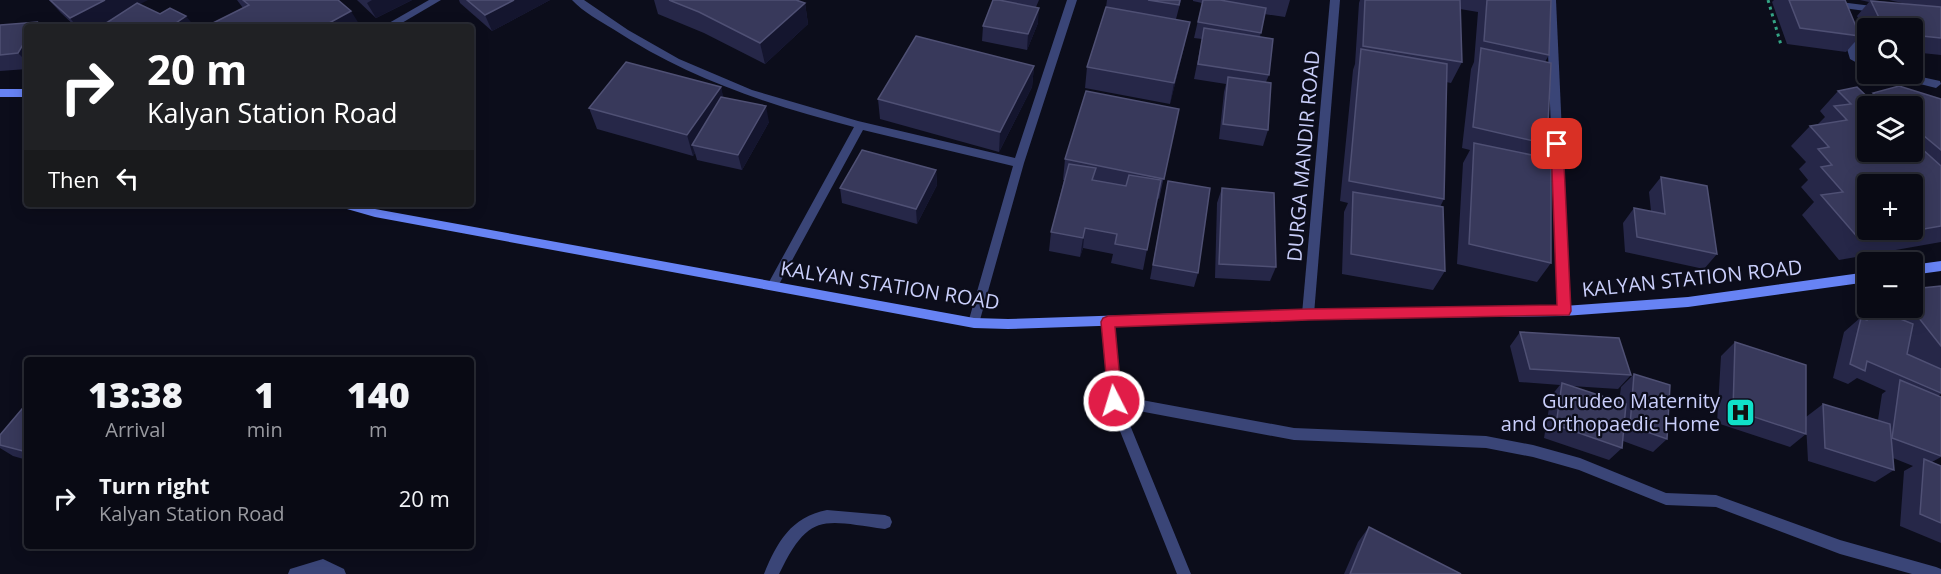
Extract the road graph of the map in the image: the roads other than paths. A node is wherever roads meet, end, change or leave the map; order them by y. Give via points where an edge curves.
1 (436, 0) edge
2 (577, 0) edge
3 (1072, 0) edge
4 (1335, 0) edge
5 (1551, 0) edge
6 (1883, 0) edge
7 (1818, 2) edge
8 (1843, 15) junction
9 (392, 24) edge
10 (1857, 60) edge
11 (1923, 81) edge
12 (1936, 84) dead end
13 (0, 93) edge
14 (24, 93) edge
15 (861, 124) junction
16 (1019, 163) junction
17 (354, 207) edge
18 (1941, 267) edge
19 (1923, 269) edge
20 (1857, 279) edge
21 (773, 285) junction
22 (1564, 311) junction
23 (1308, 314) junction
24 (1108, 322) junction
25 (975, 323) junction
26 (1114, 401) junction
27 (885, 522) dead end
28 (296, 574) edge
29 (339, 574) edge
30 (771, 574) edge
31 (1184, 574) edge
32 (1936, 574) edge

1 - 9 street
2 - 15 street via 641,42 709,77 765,98
3 - 16 street
4 - 23 street, DURGA MANDIR ROAD
5 - 22 street
6 - 8 street via 1886,11
7 - 8 street
8 - 10 street
11 - 12 street
13 - 14 street
15 - 16 street
15 - 21 street
16 - 25 street
17 - 21 street, KALYAN STATION ROAD
18 - 19 street
20 - 22 street, KALYAN STATION ROAD via 1688,302
21 - 25 street, KALYAN STATION ROAD
22 - 23 street, KALYAN STATION ROAD
23 - 24 street, KALYAN STATION ROAD
24 - 25 street, KALYAN STATION ROAD
24 - 26 street
26 - 31 street
26 - 32 street via 1294,434 1486,441 1580,464 1666,499 1716,501 1840,547
27 - 30 street via 834,515 812,519 797,528 786,542
28 - 29 street via 323,566

